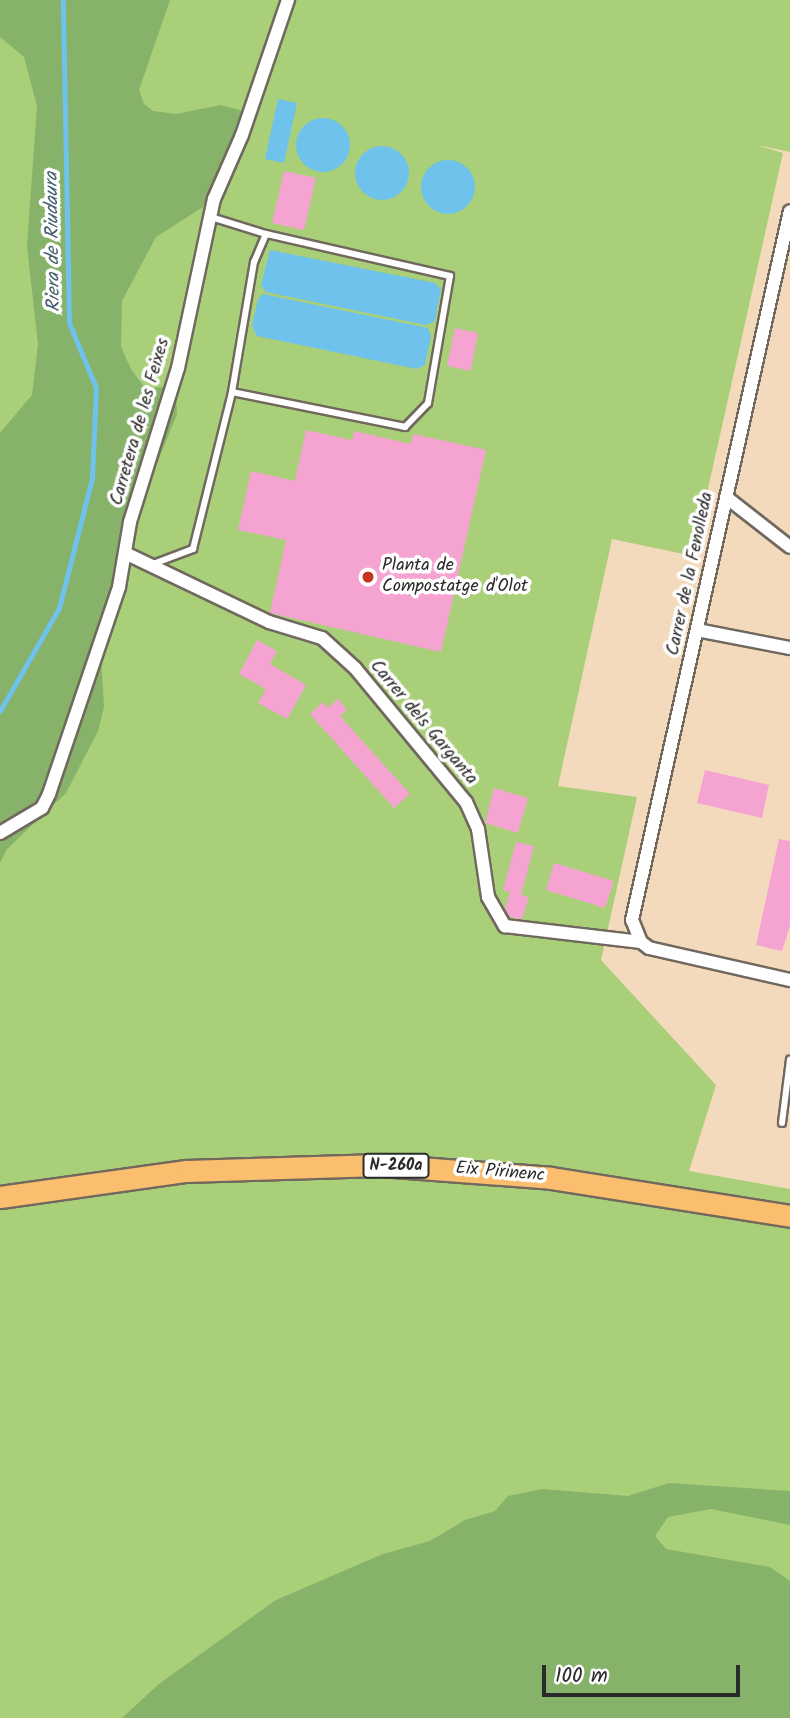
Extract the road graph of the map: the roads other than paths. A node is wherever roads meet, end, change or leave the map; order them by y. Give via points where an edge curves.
1 (288, 0) edge
2 (790, 211) edge
3 (209, 216) junction
4 (266, 234) junction
5 (232, 392) junction
6 (726, 498) junction
7 (790, 547) edge
8 (125, 553) junction
9 (151, 565) junction
10 (697, 630) junction
11 (790, 648) edge
12 (0, 833) edge
13 (641, 942) junction
14 (790, 981) edge
15 (790, 1060) edge
16 (782, 1123) dead end
17 (0, 1197) edge
18 (790, 1216) edge

1 - 3 street, Carretera de les Feixes
2 - 6 street, Carrer de la Fenolleda
3 - 4 lane
3 - 8 street, Carretera de les Feixes via 178,368 146,464
4 - 5 lane via 254,262
4 - 5 lane via 450,276 428,403 405,428
5 - 9 lane via 194,549
6 - 7 street
6 - 10 street, Carrer de la Fenolleda
8 - 9 street, Carrer dels Garganta
8 - 12 street, Carretera de les Feixes via 105,631 49,794 42,808
9 - 13 street, Carrer dels Garganta via 269,622 322,638 355,667 466,802 478,829 488,897 505,926
10 - 11 street
10 - 13 street, Carrer de la Fenolleda via 632,920
13 - 14 street, Carrer dels Garganta via 649,948
15 - 16 lane
17 - 18 main road, Eix Pirinenc / N-260a via 186,1171 380,1165 551,1178

